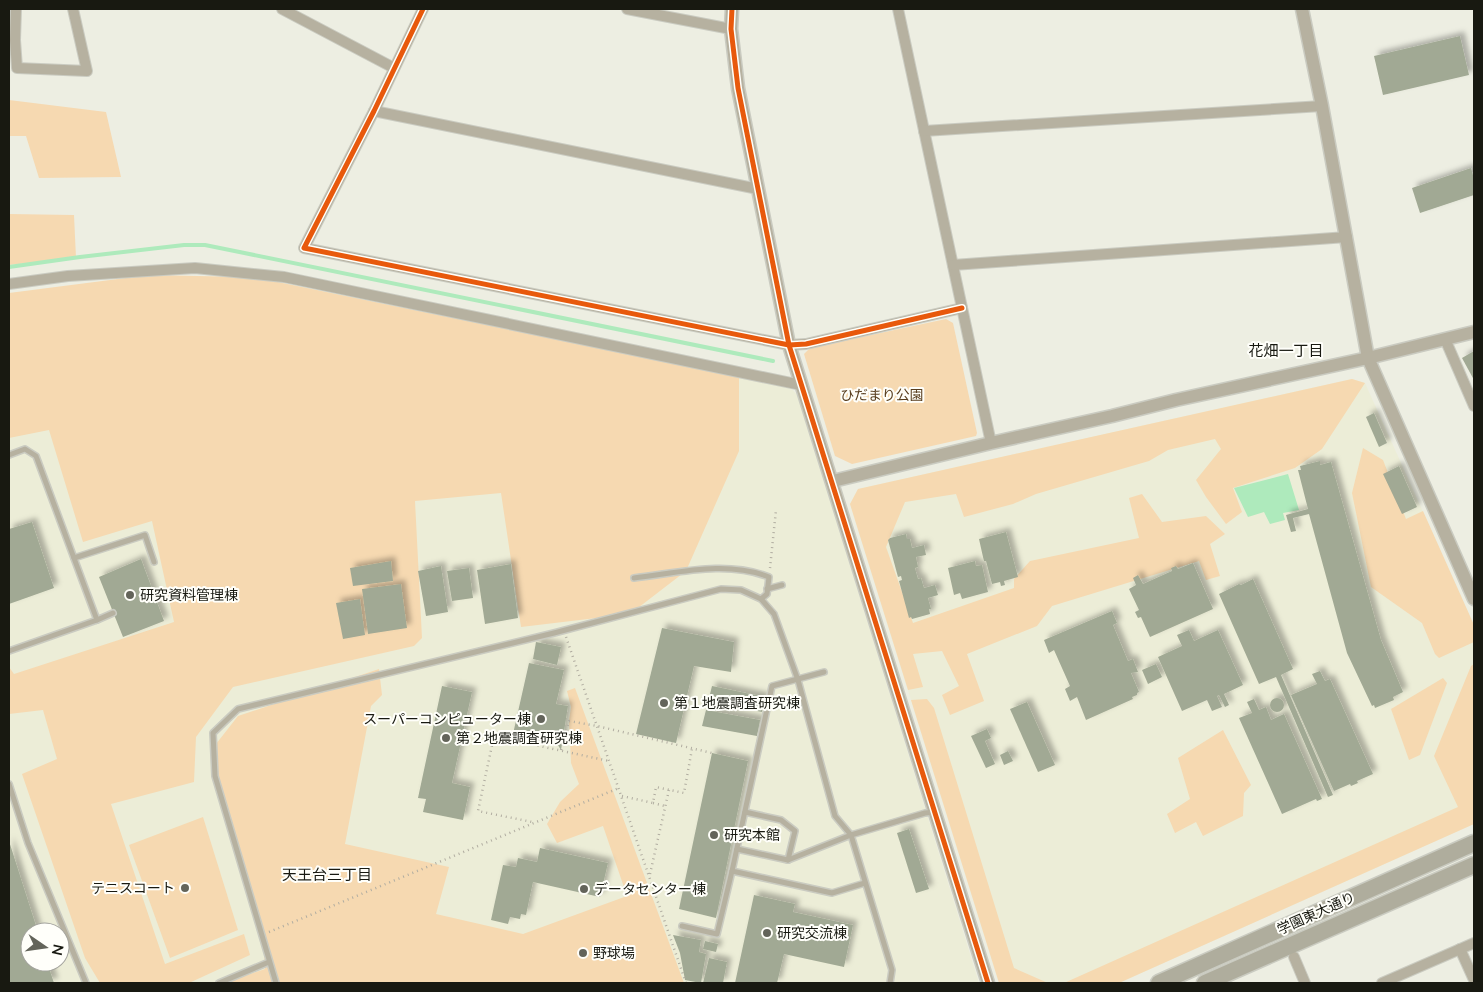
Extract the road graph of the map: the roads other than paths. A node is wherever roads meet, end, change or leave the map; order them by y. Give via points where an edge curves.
1 (16, 9) edge
2 (73, 9) edge
3 (282, 9) edge
4 (423, 9) edge
5 (627, 9) edge
6 (732, 9) edge
7 (898, 9) edge
8 (1302, 9) edge
9 (731, 29) junction
10 (12, 40) edge
11 (394, 68) junction
12 (1322, 106) junction
13 (374, 111) junction
14 (924, 131) junction
15 (758, 190) junction
16 (1346, 237) junction
17 (952, 264) junction
18 (9, 284) edge
19 (962, 308) junction
20 (1474, 332) edge
21 (1445, 339) junction
22 (789, 345) junction
23 (1368, 358) junction
24 (801, 385) junction
25 (1474, 406) edge
26 (990, 443) junction
27 (9, 455) edge
28 (833, 481) junction
29 (74, 558) junction
30 (154, 562) dead end
31 (634, 578) dead end
32 (782, 585) dead end
33 (768, 589) junction
34 (761, 599) junction
35 (1474, 599) edge
36 (113, 613) dead end
37 (97, 620) junction
38 (9, 651) edge
39 (824, 672) dead end
40 (798, 680) junction
41 (9, 784) edge
42 (745, 812) junction
43 (935, 812) junction
44 (851, 835) junction
45 (1474, 843) edge
46 (737, 849) junction
47 (788, 860) junction
48 (1474, 865) edge
49 (732, 871) junction
50 (865, 883) junction
51 (682, 926) dead end
52 (1474, 942) edge
53 (1460, 949) junction
54 (1294, 958) dead end
55 (269, 962) junction
56 (1474, 980) edge
57 (86, 983) edge
58 (219, 983) edge
59 (276, 983) edge
60 (890, 983) edge
61 (988, 983) edge
62 (1159, 983) edge
63 (1205, 983) edge
64 (1305, 983) edge
65 (1382, 983) edge

1 - 10 street
2 - 10 street via 87,71 17,68
3 - 11 street
4 - 11 street
5 - 9 street
6 - 9 street
7 - 14 street
8 - 12 street
9 - 15 street via 738,88
11 - 13 street
12 - 14 street
12 - 16 street
13 - 15 street
13 - 22 street via 304,248
14 - 17 street
15 - 22 street
16 - 17 street
16 - 23 street
17 - 19 street
18 - 24 street via 68,276 195,268 284,277
19 - 22 street via 806,344
19 - 26 street
20 - 21 street
21 - 23 street
21 - 25 street
22 - 24 street
23 - 26 street
23 - 35 street
24 - 28 street
26 - 28 street
27 - 29 lane via 25,449 36,456
28 - 43 street
29 - 30 lane via 145,535
29 - 37 lane
31 - 33 lane via 735,568 768,577
32 - 33 lane
33 - 34 lane
34 - 40 lane via 774,614
34 - 55 lane via 741,590 721,589 238,709 213,733 216,776
36 - 37 lane
37 - 38 lane
39 - 40 lane
40 - 42 lane via 772,686
40 - 44 lane via 835,816
41 - 57 lane via 28,843
42 - 46 lane
42 - 47 lane via 781,820 795,831
43 - 44 lane
43 - 61 street
44 - 47 lane
44 - 50 lane
45 - 62 main road, 学園東大通り
46 - 47 lane
46 - 49 lane
48 - 63 main road, 学園東大通り
49 - 50 lane via 832,893
49 - 51 lane via 717,934
50 - 60 lane via 892,970
52 - 53 street
53 - 56 street
53 - 65 street
54 - 64 street
55 - 58 lane
55 - 59 lane

